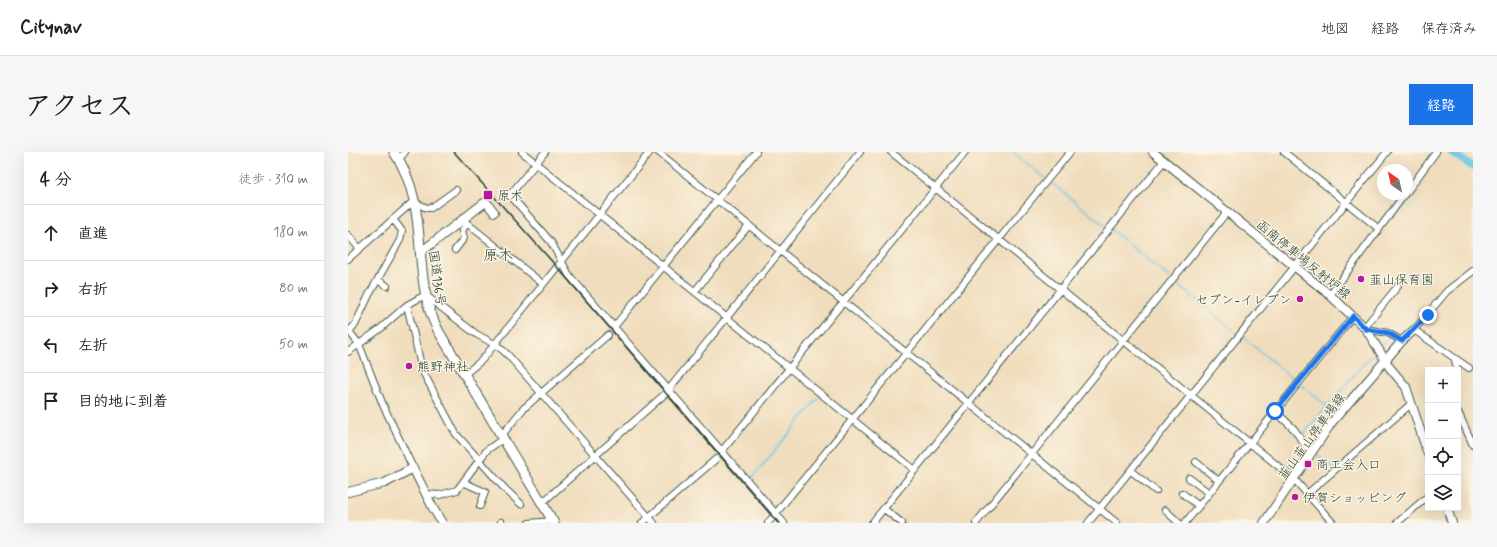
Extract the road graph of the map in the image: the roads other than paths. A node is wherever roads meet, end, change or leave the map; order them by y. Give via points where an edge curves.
1 (522, 152) edge
2 (545, 152) edge
3 (650, 152) edge
4 (658, 152) edge
5 (756, 152) edge
6 (860, 152) edge
7 (892, 152) edge
8 (965, 152) edge
9 (1070, 152) edge
10 (1153, 152) edge
11 (1284, 152) edge
12 (1387, 152) edge
13 (1436, 152) edge
14 (399, 154) edge
15 (1164, 161) junction
16 (536, 163) junction
17 (1413, 183) edge
18 (936, 188) junction
19 (456, 190) dead end
20 (717, 200) junction
21 (1401, 200) edge
22 (416, 201) junction
23 (1346, 203) junction
24 (494, 212) dead end
25 (1227, 212) junction
26 (600, 214) junction
27 (393, 219) junction
28 (465, 221) junction
29 (749, 225) junction
30 (1379, 229) junction
31 (348, 235) edge
32 (998, 239) junction
33 (360, 249) junction
34 (455, 250) dead end
35 (781, 250) junction
36 (421, 252) junction
37 (348, 260) edge
38 (561, 262) junction
39 (664, 266) junction
40 (1294, 267) junction
41 (1473, 271) edge
42 (378, 280) junction
43 (543, 284) junction
44 (1398, 286) dead end
45 (387, 287) dead end
46 (1060, 289) junction
47 (695, 291) junction
48 (425, 295) junction
49 (1330, 295) junction
50 (843, 301) junction
51 (407, 305) junction
52 (1353, 316) junction
53 (726, 317) junction
54 (614, 327) junction
55 (1365, 328) junction
56 (348, 330) edge
57 (1414, 330) junction
58 (608, 335) dead end
59 (1124, 341) junction
60 (1402, 341) junction
61 (359, 344) junction
62 (494, 344) junction
63 (348, 352) edge
64 (906, 353) junction
65 (1385, 360) junction
66 (1455, 360) junction
67 (789, 367) junction
68 (1456, 367) edge
69 (1469, 368) dead end
70 (465, 374) junction
71 (669, 390) junction
72 (541, 393) junction
73 (1192, 395) junction
74 (969, 404) junction
75 (1411, 404) junction
76 (1275, 411) junction
77 (853, 419) junction
78 (1461, 419) edge
79 (503, 436) junction
80 (1250, 442) junction
81 (1425, 445) edge
82 (1473, 445) edge
83 (722, 451) junction
84 (1032, 454) junction
85 (1311, 454) junction
86 (595, 455) junction
87 (716, 459) dead end
88 (479, 460) junction
89 (1196, 462) dead end
90 (413, 468) junction
91 (915, 470) junction
92 (1131, 471) junction
93 (1189, 478) dead end
94 (1294, 478) junction
95 (1219, 480) junction
96 (463, 482) junction
97 (1156, 491) dead end
98 (348, 492) edge
99 (1182, 492) dead end
100 (1209, 493) junction
101 (426, 494) junction
102 (1307, 494) junction
103 (1425, 499) edge
104 (543, 502) junction
105 (521, 504) dead end
106 (480, 506) dead end
107 (1199, 506) junction
108 (884, 509) junction
109 (1100, 509) junction
110 (1165, 510) dead end
111 (1448, 511) edge
112 (776, 514) junction
113 (649, 517) junction
114 (554, 522) edge
115 (442, 523) edge
116 (529, 523) edge
117 (642, 523) edge
118 (654, 523) edge
119 (768, 523) edge
120 (784, 523) edge
121 (872, 523) edge
122 (902, 523) edge
123 (976, 523) edge
124 (1088, 523) edge
125 (1117, 523) edge
126 (1179, 523) edge
127 (1185, 523) edge
128 (1264, 523) edge
129 (1333, 523) edge
130 (1397, 523) edge
131 (1452, 523) edge

1 - 16 street
2 - 16 street
3 - 26 street
4 - 20 street
5 - 20 street
6 - 35 street
7 - 18 street
8 - 18 street
9 - 32 street
10 - 15 main road, 函南停車場反射炉線
11 - 23 street
12 - 23 street
13 - 17 street
14 - 22 highway, 国道136号
15 - 25 main road, 函南停車場反射炉線
15 - 46 street
16 - 26 street
16 - 38 street via 510,195 551,242
18 - 32 street
18 - 50 street
19 - 22 street via 431,208
20 - 29 street
20 - 39 street
21 - 30 street
22 - 27 street
22 - 36 highway, 国道136号
23 - 30 street
23 - 40 street
24 - 28 main road via 485,203
25 - 40 main road, 函南停車場反射炉線
25 - 59 street
26 - 38 street
26 - 39 street
27 - 33 street
27 - 42 street via 402,231 397,246
28 - 34 street via 462,230 464,238
28 - 36 main road
28 - 43 street
29 - 35 street
29 - 47 street
30 - 49 street
31 - 33 street
32 - 46 street
32 - 64 street
33 - 37 street
35 - 50 street
35 - 53 street
36 - 48 highway, 国道136号
38 - 43 street
38 - 54 street via 569,275
39 - 47 street
39 - 54 street
40 - 49 main road, 函南停車場反射炉線
40 - 73 street
41 - 57 street via 1447,291
42 - 45 street
42 - 56 street via 355,325
43 - 62 street
44 - 55 street
46 - 59 street
46 - 74 street
47 - 53 street
48 - 51 street
48 - 62 street via 476,334
48 - 70 highway, 国道136号 via 434,324
49 - 52 main road, 函南停車場反射炉線
50 - 64 street
50 - 67 street
51 - 61 street via 380,330
51 - 88 street via 425,376 456,434
52 - 55 main road, 函南停車場反射炉線
52 - 76 street
53 - 67 street
53 - 71 street
54 - 71 street
55 - 60 street via 1388,333
55 - 65 main road, 函南停車場反射炉線
56 - 61 street
57 - 60 main road, 韮山韮山停車場線
57 - 66 street
58 - 72 street
59 - 73 street
59 - 84 street
60 - 65 main road, 韮山韮山停車場線
61 - 63 street
61 - 90 street via 383,405
62 - 70 street via 479,363
62 - 72 street via 508,355
64 - 74 street
64 - 77 street
65 - 75 main road, 函南停車場反射炉線 via 1406,387
65 - 85 main road, 韮山韮山停車場線 via 1332,422
66 - 68 street
66 - 69 street
67 - 77 street
67 - 83 street
70 - 79 highway, 国道136号
71 - 83 street
71 - 86 street
72 - 79 street via 523,409
72 - 86 street
73 - 80 street
73 - 92 street
74 - 84 street
74 - 91 street
75 - 81 main road, 函南停車場反射炉線
75 - 102 street
76 - 80 street
76 - 85 street via 1294,429
77 - 91 street
77 - 112 street
78 - 82 street
79 - 88 street
79 - 104 highway, 国道136号
80 - 94 street
80 - 95 street
83 - 112 street
84 - 109 street
84 - 123 street
85 - 94 main road, 韮山韮山停車場線
86 - 104 street
86 - 113 street
87 - 113 street
88 - 96 street
88 - 105 street
89 - 95 street
90 - 98 main road via 385,483
90 - 101 main road
91 - 108 street
92 - 97 street
92 - 109 street
93 - 100 street
94 - 102 street
94 - 128 main road, 韮山韮山停車場線
95 - 100 street
96 - 101 street via 454,491 437,495
96 - 106 street via 486,492
99 - 107 street
100 - 107 street
101 - 115 main road
102 - 129 street
103 - 130 street
104 - 114 highway, 国道136号
107 - 127 street
108 - 121 street
108 - 122 street
109 - 124 street
109 - 125 street
110 - 126 street
111 - 131 main road
112 - 119 street
112 - 120 street
113 - 117 street
113 - 118 street
114 - 116 street

